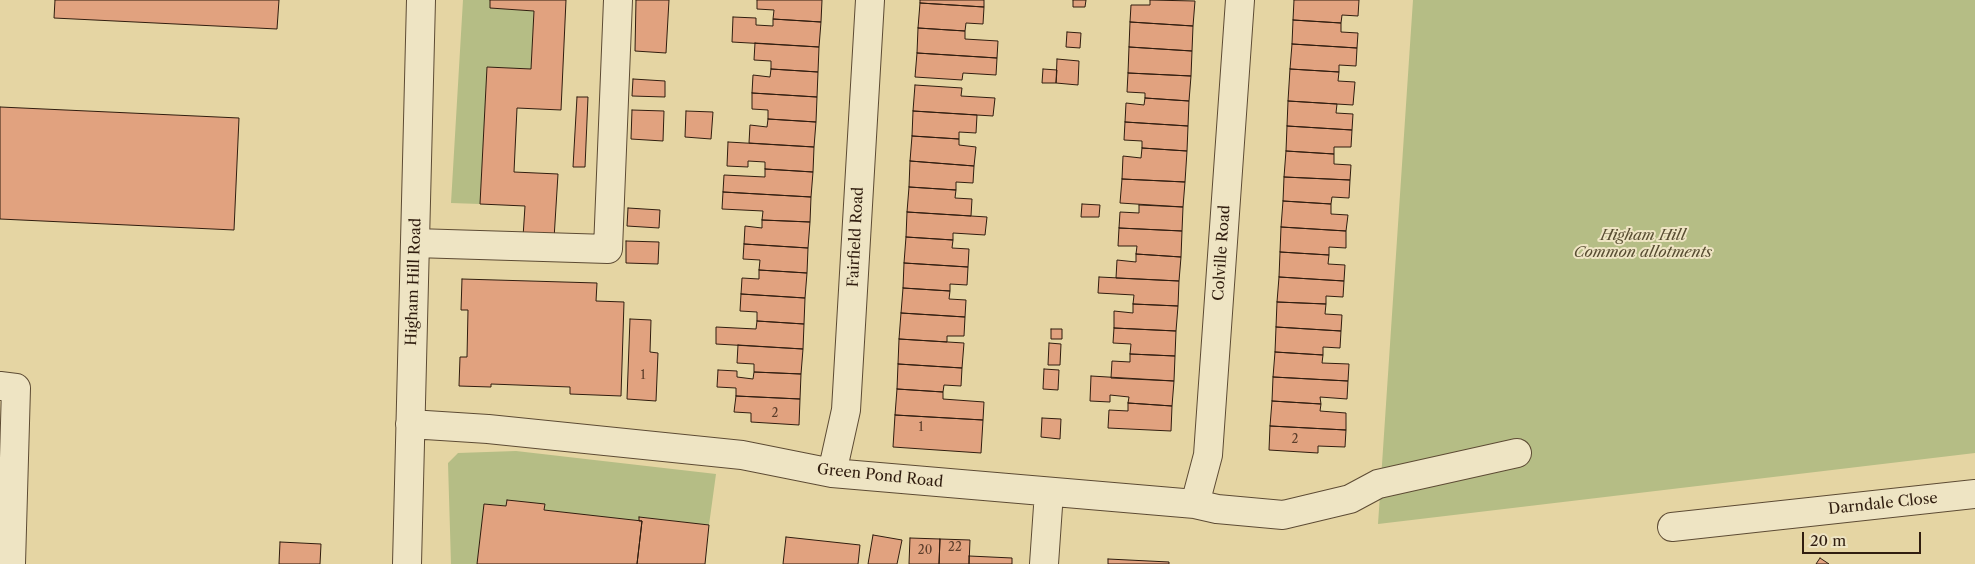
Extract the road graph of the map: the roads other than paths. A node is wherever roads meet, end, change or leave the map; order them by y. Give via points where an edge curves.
1 (421, 0) edge
2 (618, 0) edge
3 (870, 0) edge
4 (1240, 0) edge
5 (415, 244) junction
6 (0, 386) edge
7 (410, 424) junction
8 (1517, 453) dead end
9 (832, 473) junction
10 (1049, 492) junction
11 (1975, 494) edge
12 (1195, 504) junction
13 (1672, 527) dead end
14 (11, 564) edge
15 (406, 564) edge
16 (1044, 564) edge

1 - 5 street, Higham Hill Road
2 - 5 street via 608,249
3 - 9 street, Fairfield Road via 846,410
4 - 12 street, Colville Road via 1208,455
5 - 7 street, Higham Hill Road
6 - 14 street via 16,388
7 - 9 street, Green Pond Road via 742,455
7 - 15 street, Higham Hill Road
8 - 12 street, Green Pond Road via 1378,484 1350,499 1283,515
9 - 10 street, Green Pond Road
10 - 12 street, Green Pond Road
10 - 16 street
11 - 13 street, Darndale Close

